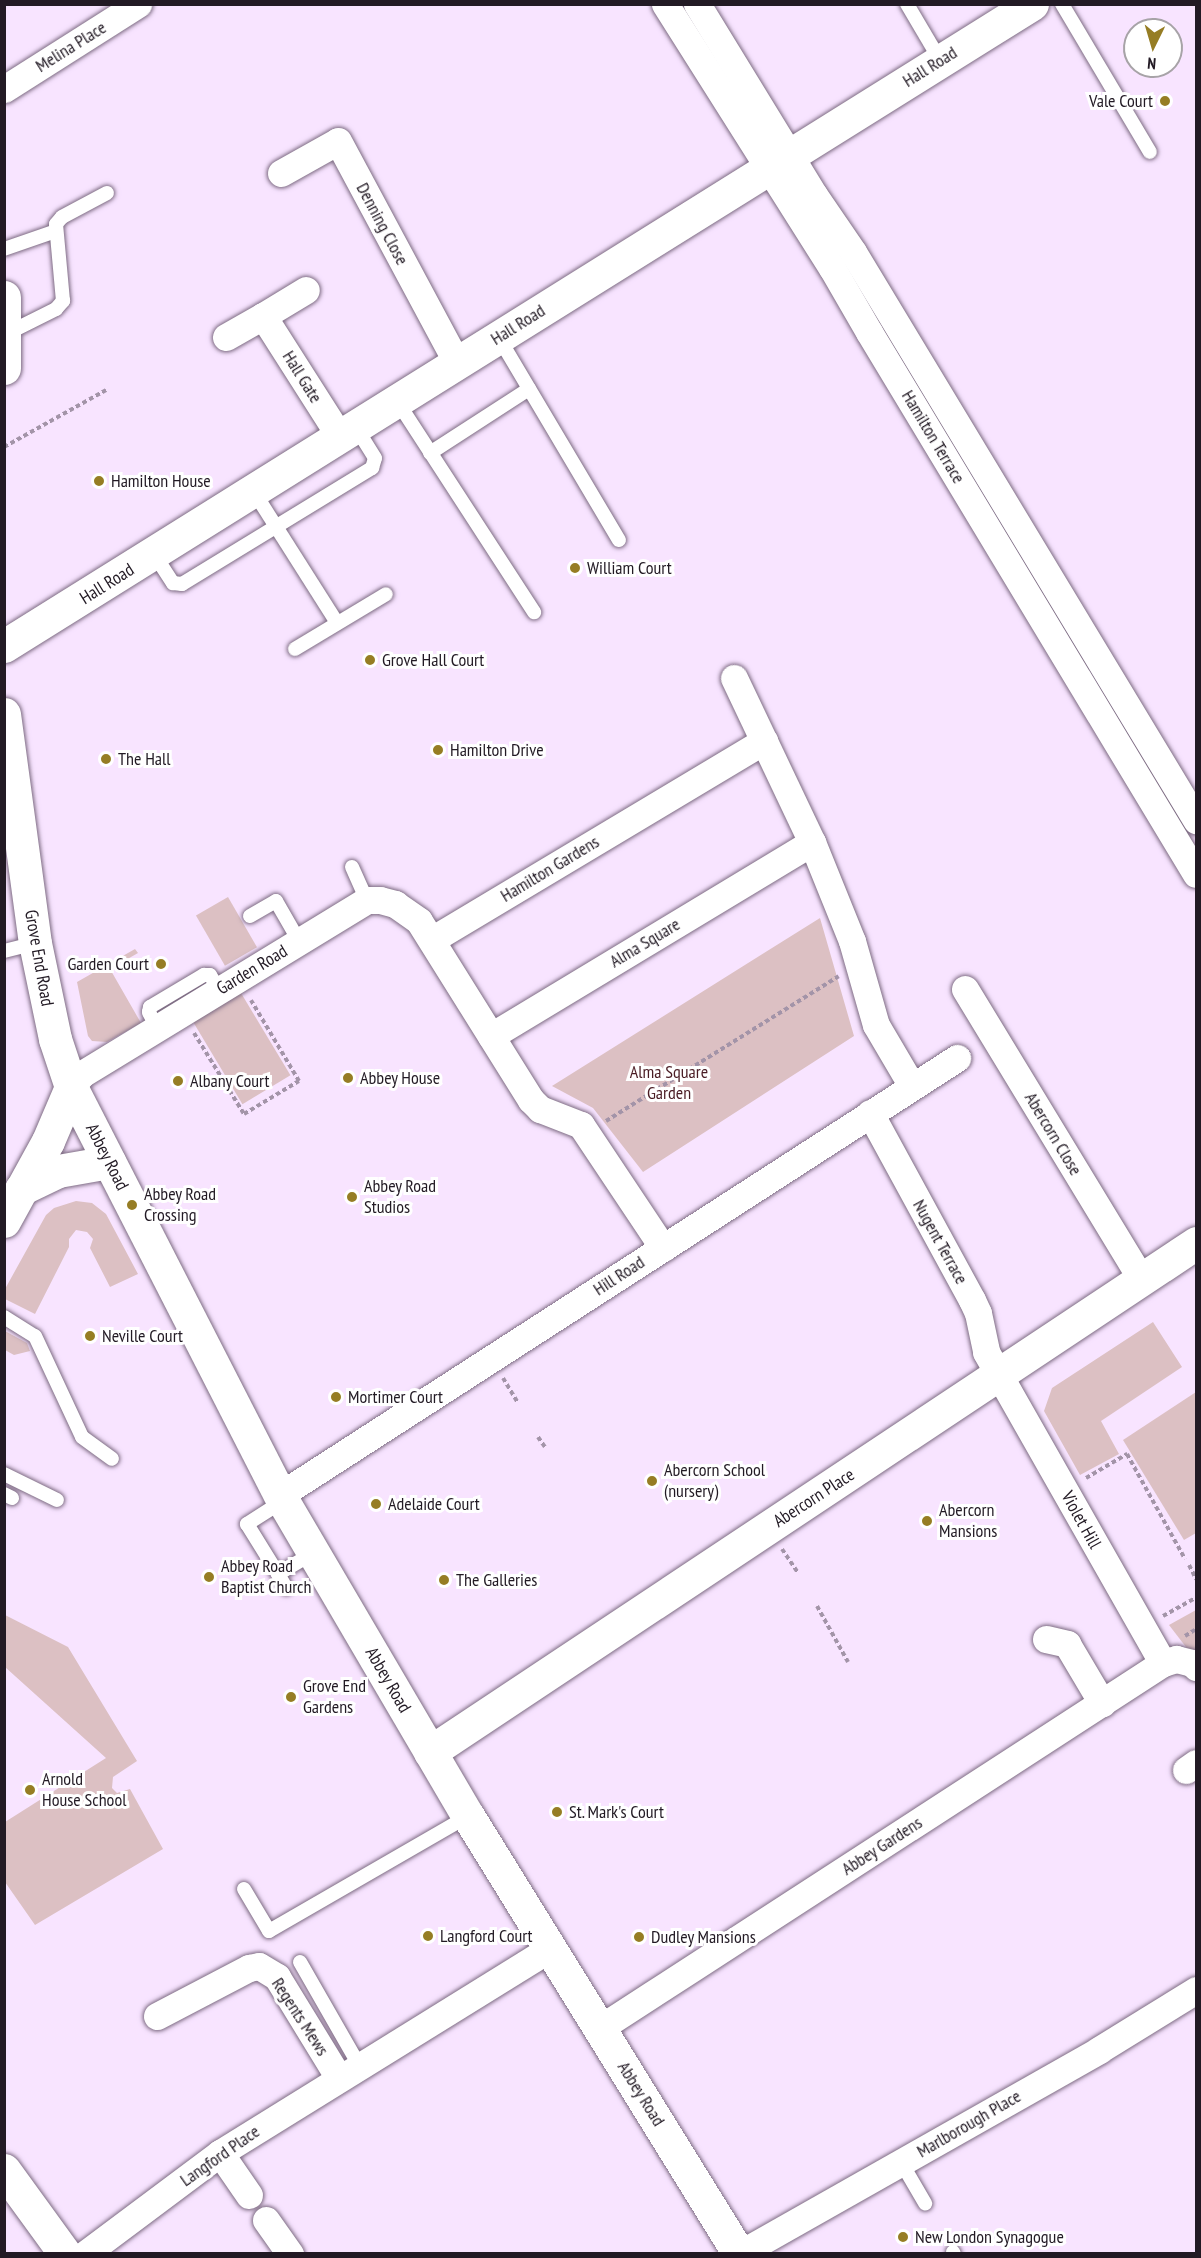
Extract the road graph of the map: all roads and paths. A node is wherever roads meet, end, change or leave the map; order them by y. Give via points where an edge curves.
1 (138, 4) edge
2 (665, 4) edge
3 (697, 4) edge
4 (907, 4) edge
5 (1032, 4) edge
6 (1062, 4) edge
7 (940, 60) junction
8 (4, 89) edge
9 (1150, 152) dead end
10 (778, 161) junction
11 (281, 173) dead end
12 (107, 193) dead end
13 (56, 231) junction
14 (4, 249) edge
15 (306, 290) dead end
16 (263, 316) junction
17 (894, 319) junction
18 (5, 321) edge
19 (868, 332) junction
20 (226, 337) dead end
21 (499, 338) junction
22 (457, 363) junction
23 (4, 368) edge
24 (530, 389) junction
25 (106, 390) dead end
26 (397, 401) junction
27 (348, 432) junction
28 (4, 447) edge
29 (430, 453) junction
30 (254, 492) junction
31 (276, 526) junction
32 (619, 540) dead end
33 (154, 554) junction
34 (386, 594) dead end
35 (534, 612) dead end
36 (337, 623) junction
37 (4, 646) edge
38 (295, 649) dead end
39 (734, 678) dead end
40 (4, 714) edge
41 (764, 741) junction
42 (1197, 820) edge
43 (812, 842) junction
44 (352, 867) dead end
45 (1197, 874) edge
46 (367, 900) junction
47 (250, 916) dead end
48 (433, 939) junction
49 (299, 941) junction
50 (20, 947) edge
51 (838, 977) dead end
52 (229, 984) junction
53 (964, 988) dead end
54 (181, 1013) junction
55 (157, 1028) junction
56 (491, 1036) junction
57 (957, 1058) dead end
58 (71, 1087) junction
59 (910, 1087) junction
60 (870, 1113) junction
61 (606, 1121) dead end
62 (110, 1162) junction
63 (21, 1189) junction
64 (4, 1221) edge
65 (1197, 1243) edge
66 (663, 1248) junction
67 (1141, 1279) junction
68 (4, 1317) edge
69 (1000, 1376) junction
70 (538, 1437) dead end
71 (545, 1447) dead end
72 (112, 1459) dead end
73 (4, 1474) edge
74 (1083, 1479) dead end
75 (282, 1498) junction
76 (57, 1500) dead end
77 (313, 1553) junction
78 (1185, 1559) dead end
79 (1189, 1565) dead end
80 (278, 1574) junction
81 (1197, 1579) edge
82 (286, 1588) dead end
83 (1197, 1598) edge
84 (817, 1606) dead end
85 (1142, 1628) junction
86 (1046, 1639) dead end
87 (848, 1662) dead end
88 (1163, 1663) junction
89 (1197, 1667) edge
90 (1102, 1703) junction
91 (430, 1752) junction
92 (468, 1816) junction
93 (244, 1889) dead end
94 (550, 1948) junction
95 (300, 1962) dead end
96 (1197, 1990) edge
97 (157, 2016) dead end
98 (600, 2028) junction
99 (349, 2072) junction
100 (220, 2153) junction
101 (902, 2162) junction
102 (4, 2170) edge
103 (249, 2195) dead end
104 (925, 2203) dead end
105 (266, 2220) dead end
106 (65, 2253) edge
107 (85, 2253) edge
108 (290, 2253) edge
109 (739, 2253) edge

1 - 8 street, Melina Place
2 - 10 street, Hamilton Terrace
3 - 10 street, Hamilton Terrace
4 - 7 lane
5 - 7 street, Hall Road
6 - 9 lane
7 - 10 street, Hall Road
10 - 17 street, Hamilton Terrace
10 - 19 street, Hamilton Terrace
10 - 21 street, Hall Road
11 - 22 street, Denning Close via 338,141
12 - 13 lane via 62,217
13 - 14 lane
13 - 18 lane via 63,301 56,309
15 - 16 street
16 - 20 street
16 - 27 street, Hall Gate
17 - 19 lane
17 - 42 street, Hamilton Terrace
18 - 23 street
19 - 45 street, Hamilton Terrace
21 - 22 street, Hall Road
21 - 24 lane
22 - 26 street, Hall Road
24 - 29 lane
24 - 32 lane
25 - 28 path
26 - 27 street, Hall Road
26 - 29 lane
27 - 30 street, Hall Road
27 - 31 lane via 375,458 372,468
29 - 35 lane
30 - 31 lane
30 - 33 street, Hall Road
31 - 33 lane via 182,584 173,583
31 - 36 lane
33 - 37 street, Hall Road
34 - 36 lane
36 - 38 lane
39 - 41 street
40 - 50 street, Grove End Road via 18,858
41 - 43 street
41 - 48 street, Hamilton Gardens
43 - 56 street, Alma Square
43 - 59 street via 852,941 876,1025
44 - 46 lane
46 - 48 street via 394,904 409,912
46 - 49 street, Garden Road
47 - 49 lane via 276,901
48 - 56 street
49 - 52 street, Garden Road
50 - 58 street, Grove End Road
51 - 61 path
52 - 54 street, Garden Road
52 - 54 path via 299,1081 244,1114
52 - 55 lane via 204,975 150,1007
53 - 67 street, Abercorn Close
54 - 55 street, Garden Road
55 - 58 street, Garden Road via 82,1074
56 - 66 street via 540,1109 581,1125
57 - 59 street, Hill Road
58 - 62 street, Abbey Road
58 - 63 street via 48,1141
59 - 60 street, Hill Road
60 - 66 street, Hill Road
60 - 69 street, Nugent Terrace via 972,1300 986,1352
62 - 63 street via 58,1171
62 - 75 street, Abbey Road
63 - 64 street
65 - 67 street, Abercorn Place
66 - 75 street, Hill Road
67 - 69 street, Abercorn Place
68 - 72 lane via 35,1336 82,1437
69 - 85 street, Violet Hill
69 - 91 street, Abercorn Place
70 - 71 path
73 - 76 lane
74 - 78 path via 1127,1454
75 - 77 street, Abbey Road
75 - 80 lane via 247,1524
77 - 80 lane
77 - 91 street, Abbey Road
79 - 81 path
80 - 82 lane
83 - 85 path
84 - 87 path
85 - 88 street, Violet Hill
86 - 90 street via 1067,1644
88 - 89 street via 1176,1659
88 - 90 street, Abbey Gardens
90 - 98 street, Abbey Gardens
91 - 92 street, Abbey Road
92 - 93 lane via 269,1930
92 - 94 street, Abbey Road
94 - 98 street, Abbey Road
94 - 99 street, Langford Place
95 - 99 lane
96 - 101 street, Marlborough Place
97 - 99 street, Regents Mews via 259,1966 277,1977
98 - 109 street, Abbey Road
99 - 100 street, Langford Place
100 - 103 street
100 - 107 street, Langford Place
101 - 104 lane
101 - 109 street, Marlborough Place
102 - 106 street
105 - 108 street

